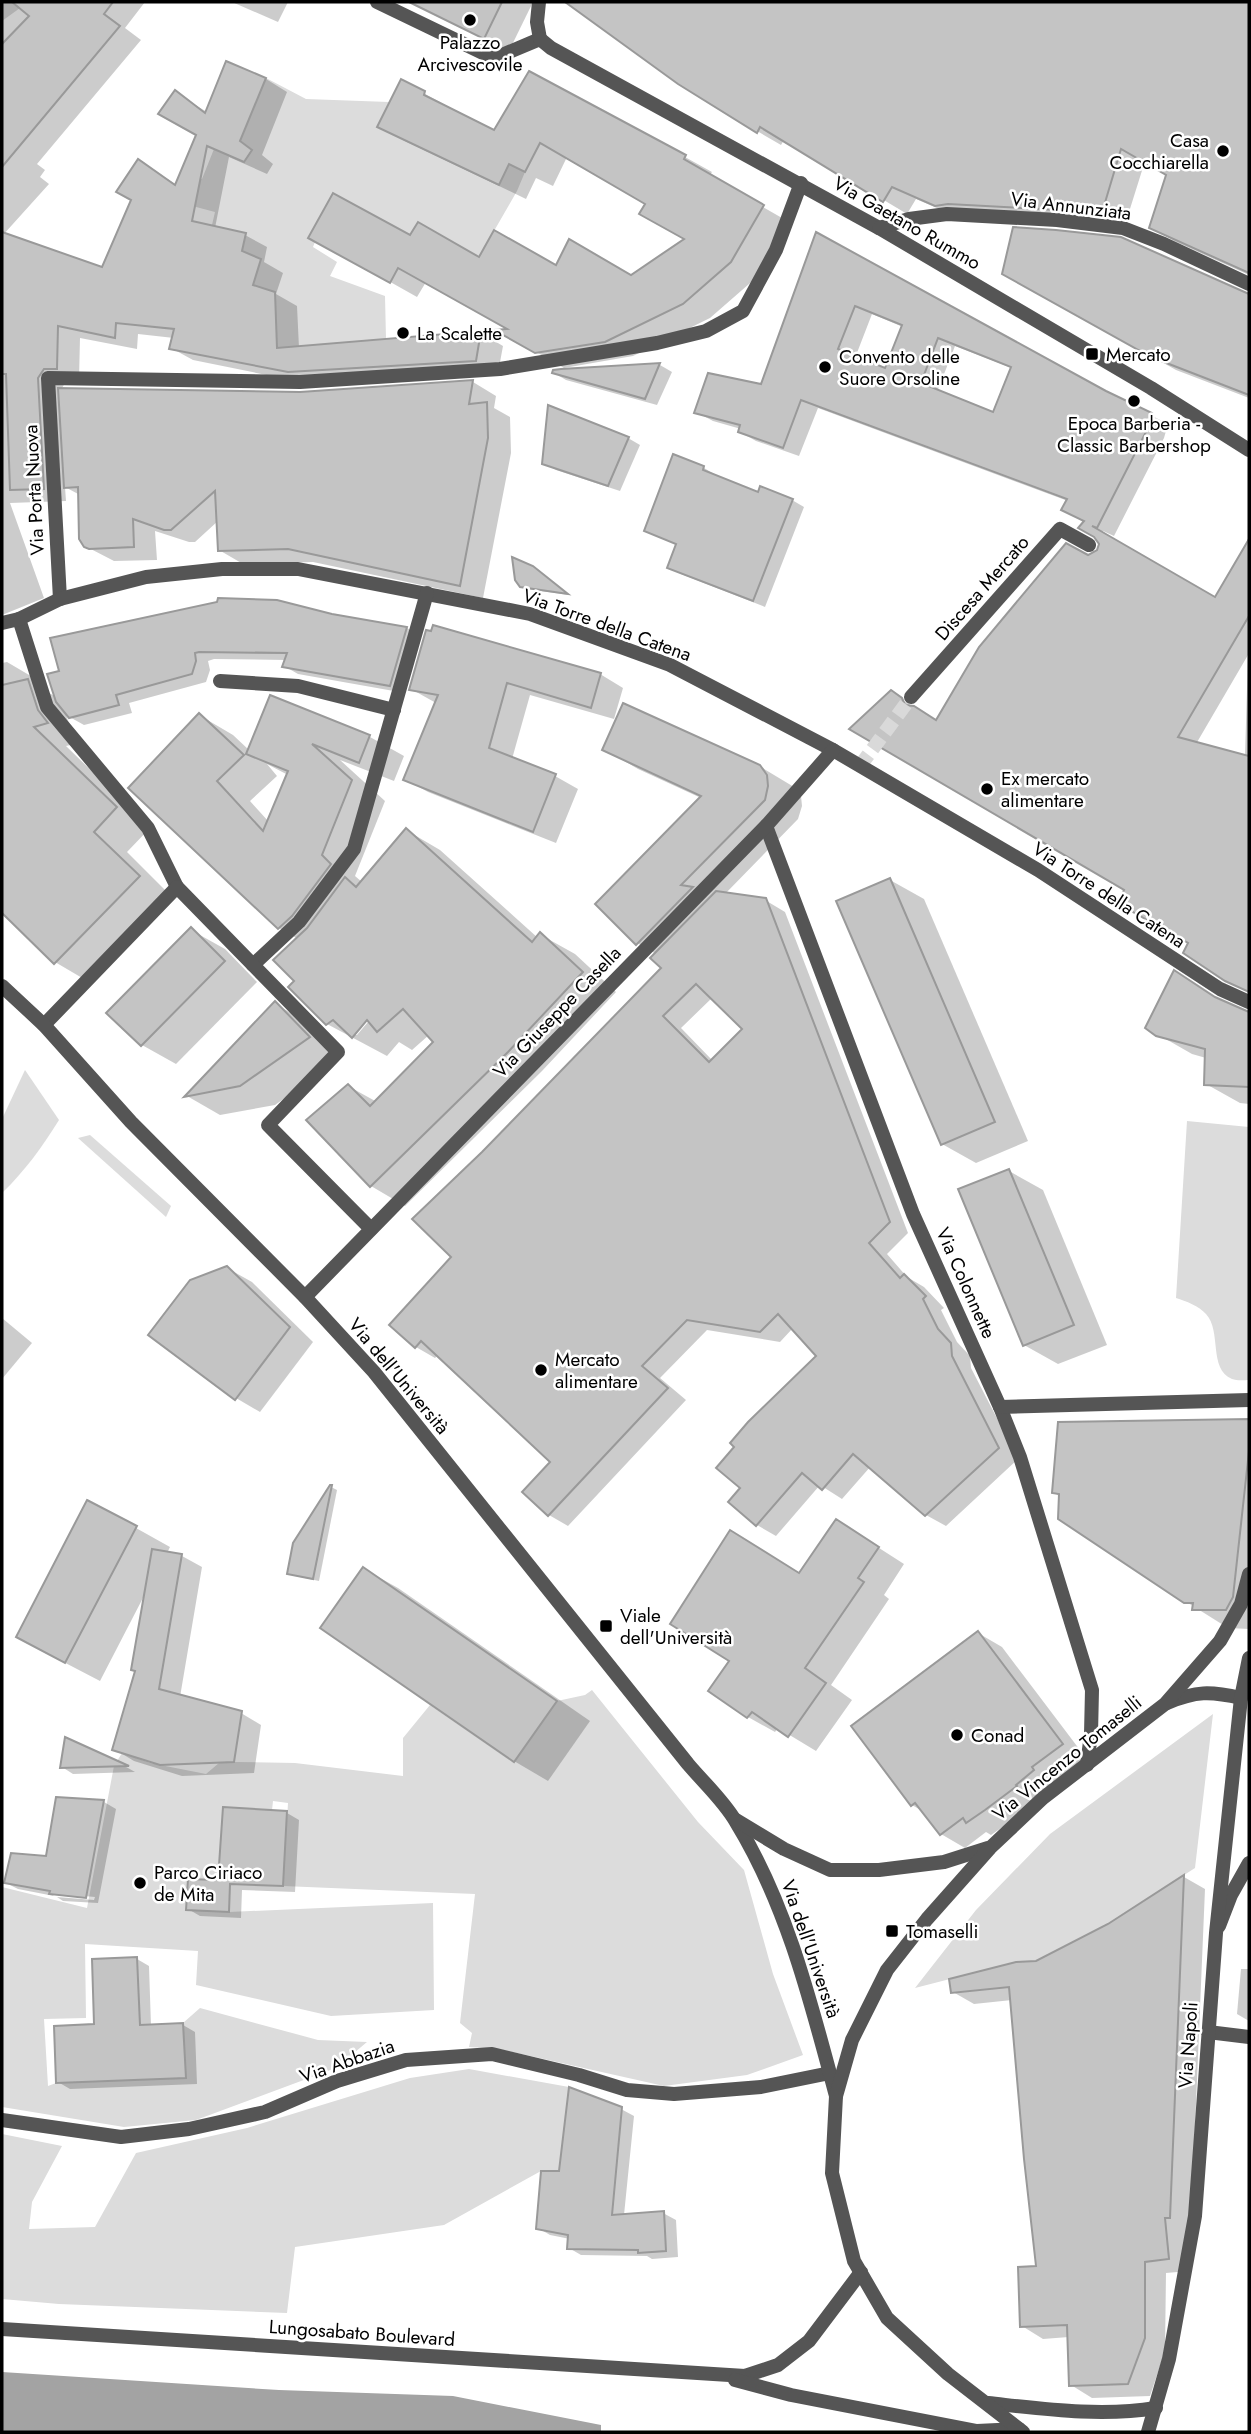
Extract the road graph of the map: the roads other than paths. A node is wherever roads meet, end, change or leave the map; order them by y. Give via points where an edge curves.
1 (377, 2) edge
2 (539, 2) edge
3 (540, 39) junction
4 (800, 183) junction
5 (879, 228) junction
6 (1249, 284) edge
7 (1249, 450) edge
8 (1089, 545) dead end
9 (427, 593) junction
10 (60, 599) junction
11 (19, 619) junction
12 (2, 623) edge
13 (220, 681) dead end
14 (911, 697) tunnel mouth
15 (394, 710) junction
16 (833, 750) junction
17 (766, 826) junction
18 (177, 887) junction
19 (253, 965) junction
20 (2, 986) edge
21 (1249, 1002) edge
22 (44, 1025) junction
23 (371, 1229) junction
24 (305, 1297) junction
25 (1249, 1399) edge
26 (1000, 1407) junction
27 (1249, 1574) edge
28 (1249, 1658) edge
29 (1245, 1699) edge
30 (1165, 1704) junction
31 (1087, 1765) junction
32 (735, 1819) junction
33 (990, 1848) junction
34 (1249, 1863) edge
35 (1216, 1933) junction
36 (1208, 2032) junction
37 (1249, 2036) edge
38 (830, 2073) junction
39 (836, 2096) junction
40 (2, 2120) edge
41 (861, 2272) junction
42 (2, 2329) edge
43 (720, 2376) junction
44 (986, 2403) junction
45 (1156, 2408) junction
46 (1021, 2431) edge
47 (1148, 2432) edge

1 - 3 street via 488,55 502,55
2 - 3 street
3 - 4 street, Via Gaetano Rummo
4 - 5 street, Via Gaetano Rummo
4 - 10 street, Via Porta Nuova via 776,250 744,311 706,331 500,369 300,382 48,378
5 - 6 street, Via Annunziata via 947,214 1123,228
5 - 7 street, Via Gaetano Rummo
8 - 14 street, Discesa Mercato via 1060,528
9 - 10 street, Via Torre della Catena via 298,569 222,569 146,577
9 - 15 street
9 - 16 street, Via Torre della Catena via 530,614 670,665
10 - 11 street, Via Torre della Catena
11 - 12 street, Via Torre della Catena
11 - 18 street via 47,707 148,828
13 - 15 street via 298,686
15 - 19 street via 354,849 299,922
16 - 17 street, Via Giuseppe Casella
16 - 21 street, Via Torre della Catena via 1038,870 1220,989
17 - 23 street, Via Giuseppe Casella
17 - 26 street, Via Colonnette via 913,1214
18 - 19 street
18 - 22 street
19 - 23 street via 338,1052 268,1125
20 - 22 street, Via dell'Università
22 - 24 street, Via dell'Università via 131,1122
23 - 24 street, Via Giuseppe Casella
24 - 32 street, Via dell'Università via 374,1372
25 - 26 street
26 - 31 street, Via Colonnette via 1020,1457 1092,1690
27 - 30 street via 1241,1605 1220,1642
28 - 29 street, Via Napoli
29 - 30 street via 1218,1693 1190,1694
29 - 35 street, Via Napoli
30 - 31 street, Via Vincenzo Tomaselli
31 - 33 street, Via Vincenzo Tomaselli via 1043,1798
32 - 33 street, Via dell'Università via 830,1870 944,1862
32 - 38 street, Via dell'Università via 768,1881
33 - 39 street, Via Vincenzo Tomaselli via 887,1970 852,2040
34 - 35 street
35 - 36 street, Via Napoli
36 - 37 street
36 - 45 street, Via Napoli via 1195,2216
38 - 39 street, Via dell'Università
38 - 40 street, Via Abbazia via 761,2087 674,2094 627,2090 492,2054 406,2060 337,2081 265,2112 189,2129 121,2137
39 - 41 street, Via Vincenzo Tomaselli via 832,2173
41 - 43 street, Lungosabato Boulevard via 809,2341 778,2365 745,2376
41 - 44 street, Via Vincenzo Tomaselli via 887,2318
42 - 43 street, Lungosabato Boulevard
43 - 46 street, Lungosabato Boulevard via 790,2395 977,2431
44 - 45 street via 1105,2412
44 - 46 street, Via Vincenzo Tomaselli
45 - 47 street, Via Napoli

